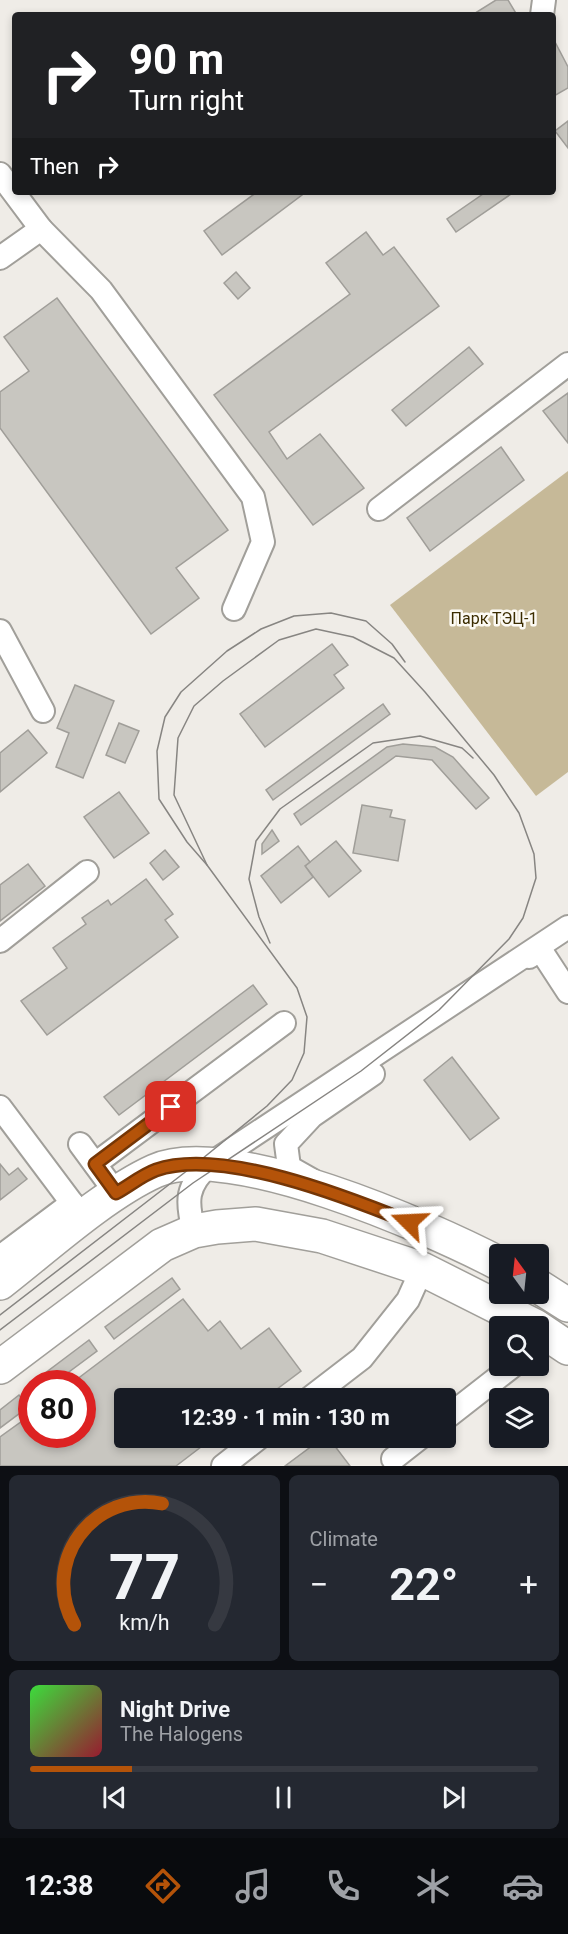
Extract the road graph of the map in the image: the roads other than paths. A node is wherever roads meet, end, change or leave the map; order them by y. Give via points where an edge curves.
1 (0, 174) edge
2 (12, 190) edge
3 (16, 195) edge
4 (41, 229) junction
5 (0, 258) edge
6 (568, 364) edge
7 (378, 509) dead end
8 (234, 609) dead end
9 (0, 631) edge
10 (43, 711) dead end
11 (87, 872) dead end
12 (568, 927) edge
13 (0, 941) edge
14 (540, 949) junction
15 (568, 992) edge
16 (284, 1023) dead end
17 (0, 1107) edge
18 (80, 1144) dead end
19 (95, 1164) junction
20 (201, 1173) junction
21 (331, 1191) junction
22 (116, 1193) junction
23 (78, 1211) junction
24 (194, 1231) junction
25 (0, 1257) edge
26 (489, 1258) edge
27 (422, 1269) junction
28 (0, 1283) edge
29 (549, 1293) edge
30 (568, 1305) edge
31 (515, 1316) edge
32 (549, 1335) edge
33 (568, 1348) edge
34 (0, 1367) edge
35 (500, 1376) edge
36 (323, 1388) edge
37 (456, 1410) edge
38 (246, 1448) edge
39 (407, 1448) edge
40 (393, 1459) dead end
41 (223, 1466) edge

1 - 2 street
3 - 4 street
4 - 5 street
4 - 8 street via 101,291 253,497 263,542
6 - 7 street
9 - 10 street
11 - 13 street
12 - 14 street
14 - 15 street
14 - 20 street via 439,1010
14 - 21 street via 470,1006 312,1116 286,1144 289,1167
16 - 19 street
17 - 23 street
18 - 19 street
19 - 22 street
20 - 21 highway via 221,1164
20 - 22 highway via 156,1170
20 - 24 street via 188,1205
21 - 26 highway via 448,1237
22 - 23 highway
23 - 25 street
23 - 28 highway
24 - 27 highway via 256,1224 322,1236
24 - 34 highway via 162,1245
27 - 31 highway
27 - 36 street via 408,1300 362,1358
29 - 30 highway
32 - 33 highway
35 - 37 street
38 - 41 street
39 - 40 street

